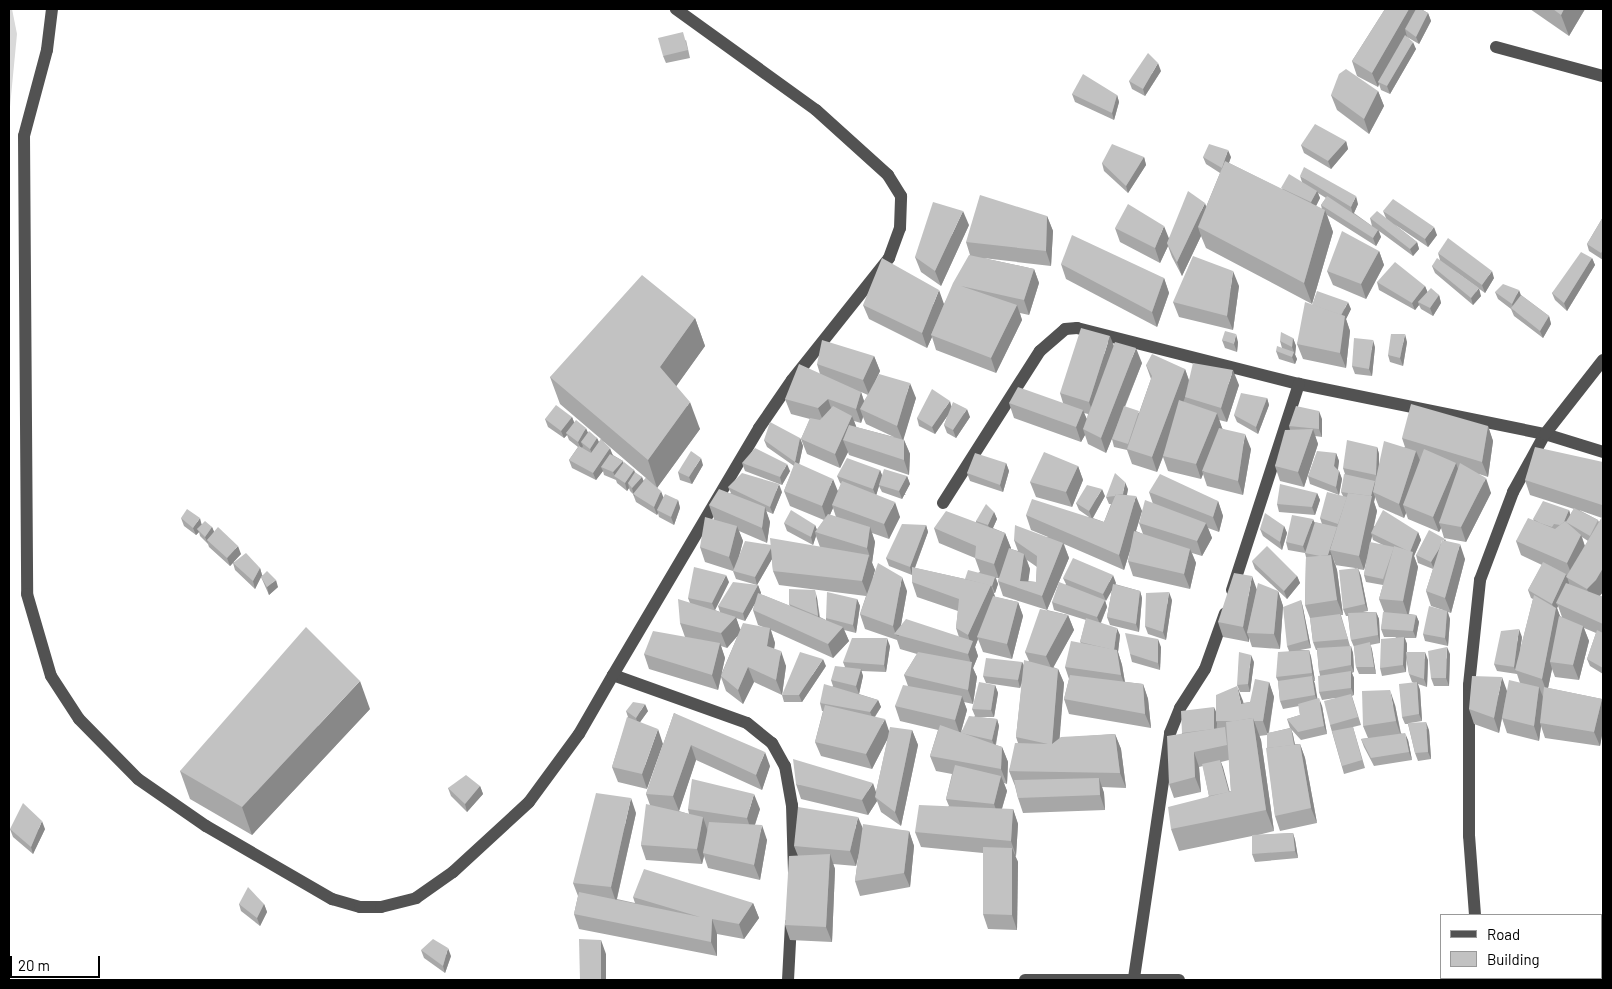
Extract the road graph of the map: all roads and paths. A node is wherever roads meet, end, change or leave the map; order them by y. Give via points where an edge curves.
1 (52, 9) edge
2 (676, 9) edge
3 (1496, 47) dead end
4 (1603, 76) edge
5 (1603, 360) edge
6 (1299, 384) junction
7 (1545, 434) junction
8 (1603, 452) edge
9 (943, 503) dead end
10 (613, 676) junction
11 (794, 882) edge
12 (792, 911) edge
13 (1475, 914) edge
14 (1134, 978) junction
15 (1161, 979) edge
16 (788, 980) edge
17 (1026, 980) edge
18 (1179, 980) edge

1 - 10 street via 48,50 24,136 27,594 51,676 78,719 138,779 206,826 332,899 360,908 380,907 416,898 453,872 529,802 579,734
2 - 10 street via 816,110 888,175 901,196 900,228 889,258 792,380 759,428
3 - 4 street
5 - 7 street
6 - 7 street
6 - 9 street via 1077,328 1066,329 1040,351
6 - 14 street via 1215,642 1205,669 1180,708 1170,733
7 - 8 street
7 - 13 street via 1513,492 1490,546 1476,600 1469,686 1470,836
10 - 11 street via 747,723 772,743 785,766 792,805
12 - 16 street
14 - 15 street
14 - 17 street
15 - 18 street

